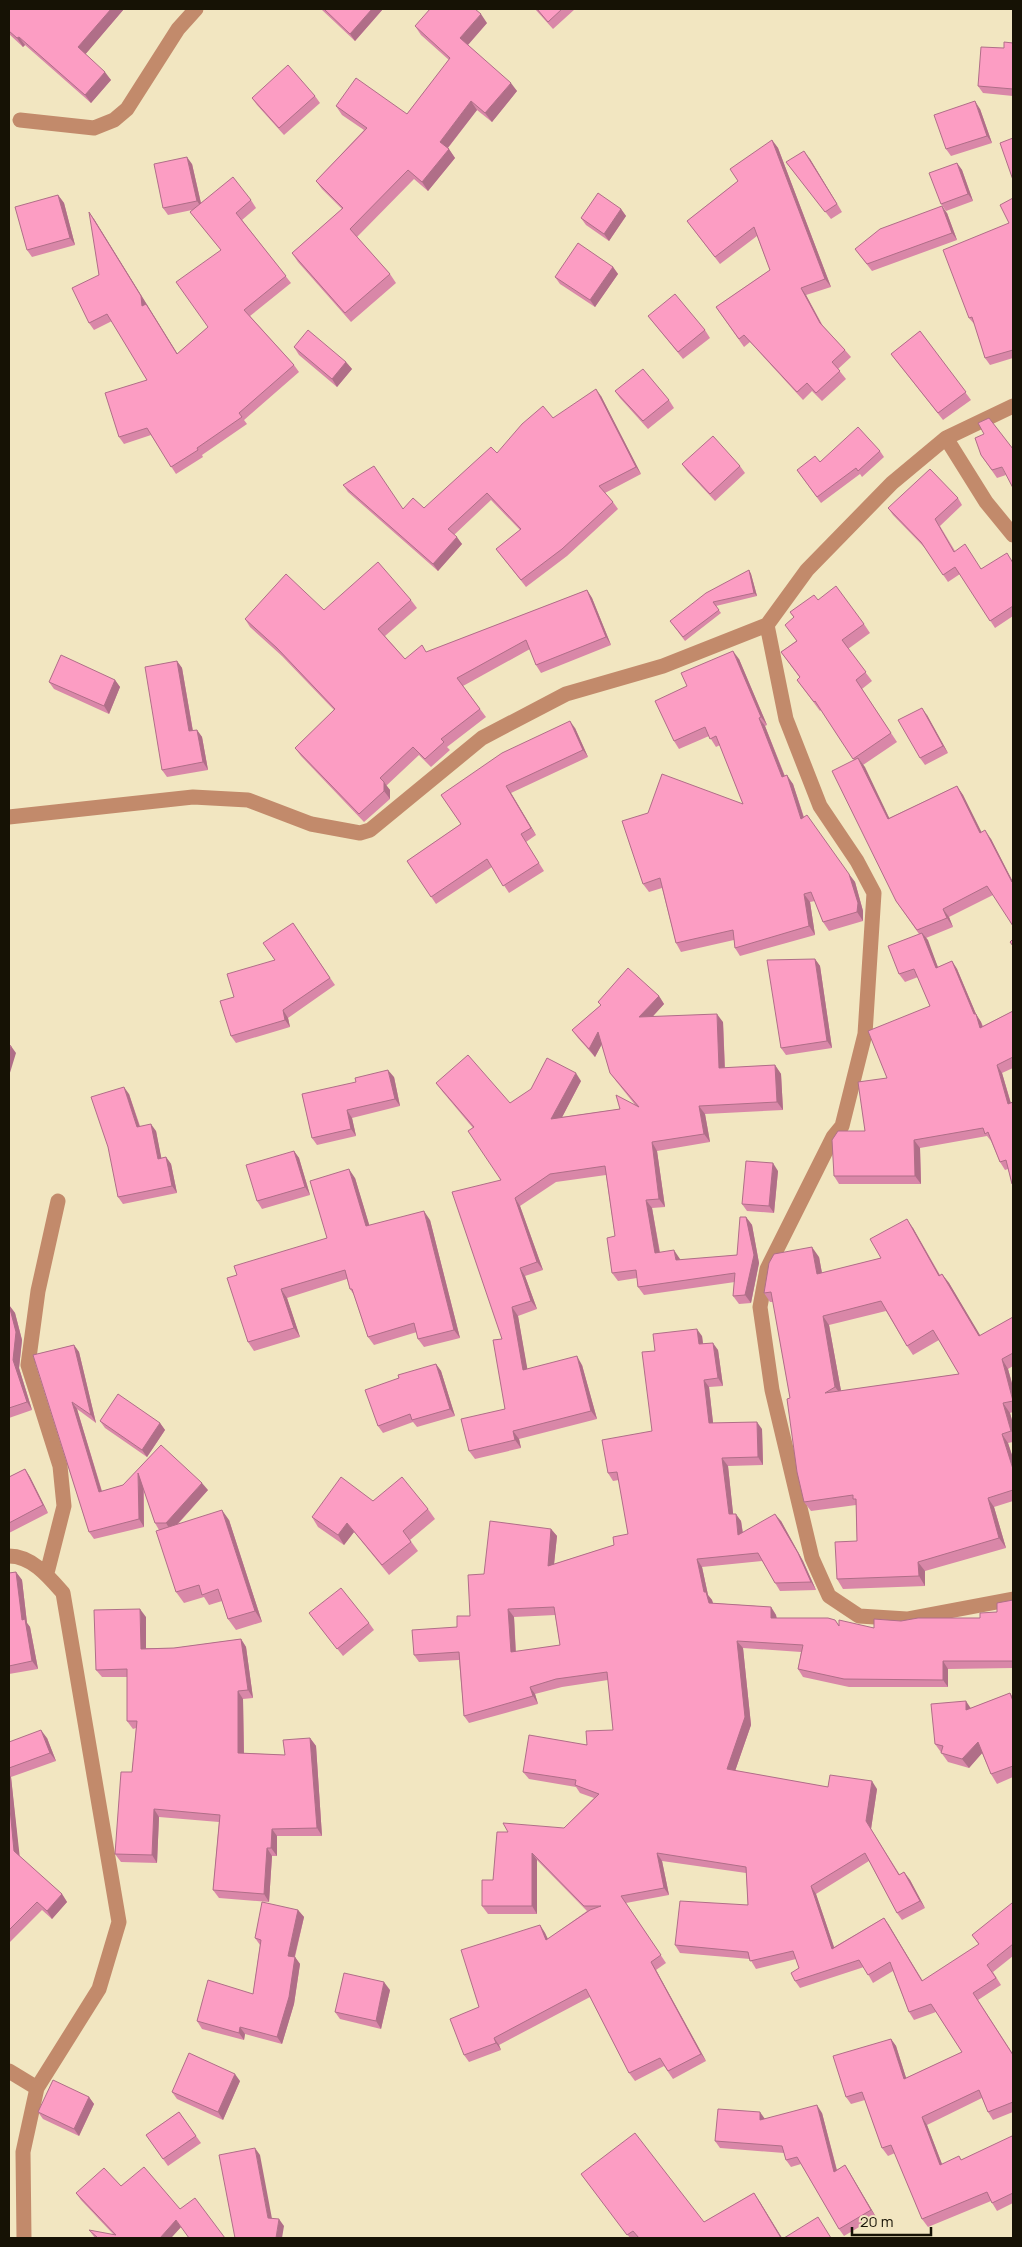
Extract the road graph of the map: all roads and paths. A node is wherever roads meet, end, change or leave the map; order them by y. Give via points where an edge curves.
1 (196, 9) edge
2 (20, 120) dead end
3 (1013, 406) edge
4 (946, 438) junction
5 (1013, 535) edge
6 (767, 625) junction
7 (9, 817) edge
8 (58, 1201) dead end
9 (9, 1556) edge
10 (47, 1573) junction
11 (1013, 1599) edge
12 (9, 2071) edge
13 (37, 2088) junction
14 (24, 2238) edge

1 - 2 street via 178,29 127,108 114,120 94,128
3 - 4 street
4 - 5 street via 986,502
4 - 6 street via 892,483 808,570
6 - 7 street via 663,666 566,694 482,738 376,825 360,833 311,824 248,800 193,797
6 - 11 street via 786,719 820,806 874,893 865,1034 842,1126 833,1137 766,1269 760,1307 772,1390 797,1500 812,1558 829,1596 859,1616 907,1620
8 - 10 street via 38,1291 28,1365 60,1466 64,1506
9 - 10 street via 19,1556
10 - 13 street via 63,1593 119,1922 99,1989
12 - 13 street
13 - 14 street via 22,2152

